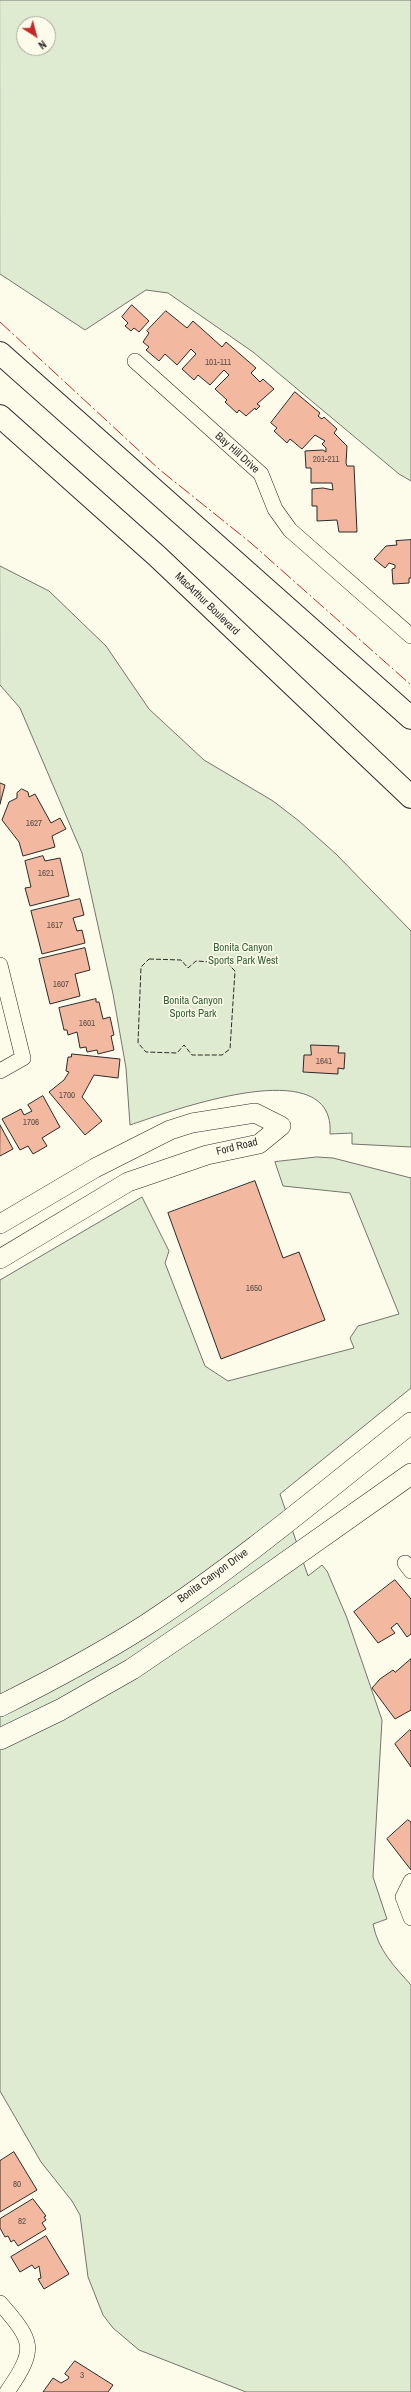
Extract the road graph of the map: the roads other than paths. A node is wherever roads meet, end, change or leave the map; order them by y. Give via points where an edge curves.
1 (0, 353) edge
2 (135, 361) dead end
3 (0, 416) edge
4 (411, 636) edge
5 (411, 718) edge
6 (411, 797) edge
7 (0, 965) edge
8 (0, 1071) edge
9 (0, 1224) edge
10 (0, 1259) edge
11 (411, 1423) edge
12 (411, 1474) edge
13 (0, 1706) edge
14 (0, 1739) edge
15 (411, 1881) edge
16 (411, 1918) edge
17 (0, 2303) edge
18 (7, 2392) edge

1 - 5 main road
2 - 4 street, Bay Hill Drive via 261,474 275,509 290,530
3 - 6 main road, MacArthur Boulevard via 157,556
7 - 8 street via 23,1058
9 - 10 street, Ford Road via 95,1168 170,1130 192,1123 255,1113 281,1126 259,1144 207,1155 128,1182
11 - 13 main road, Bonita Canyon Drive via 289,1520 146,1625 79,1665
12 - 14 main road via 132,1668 60,1710
15 - 16 street via 403,1897
17 - 18 street via 23,2330 28,2342 26,2361

